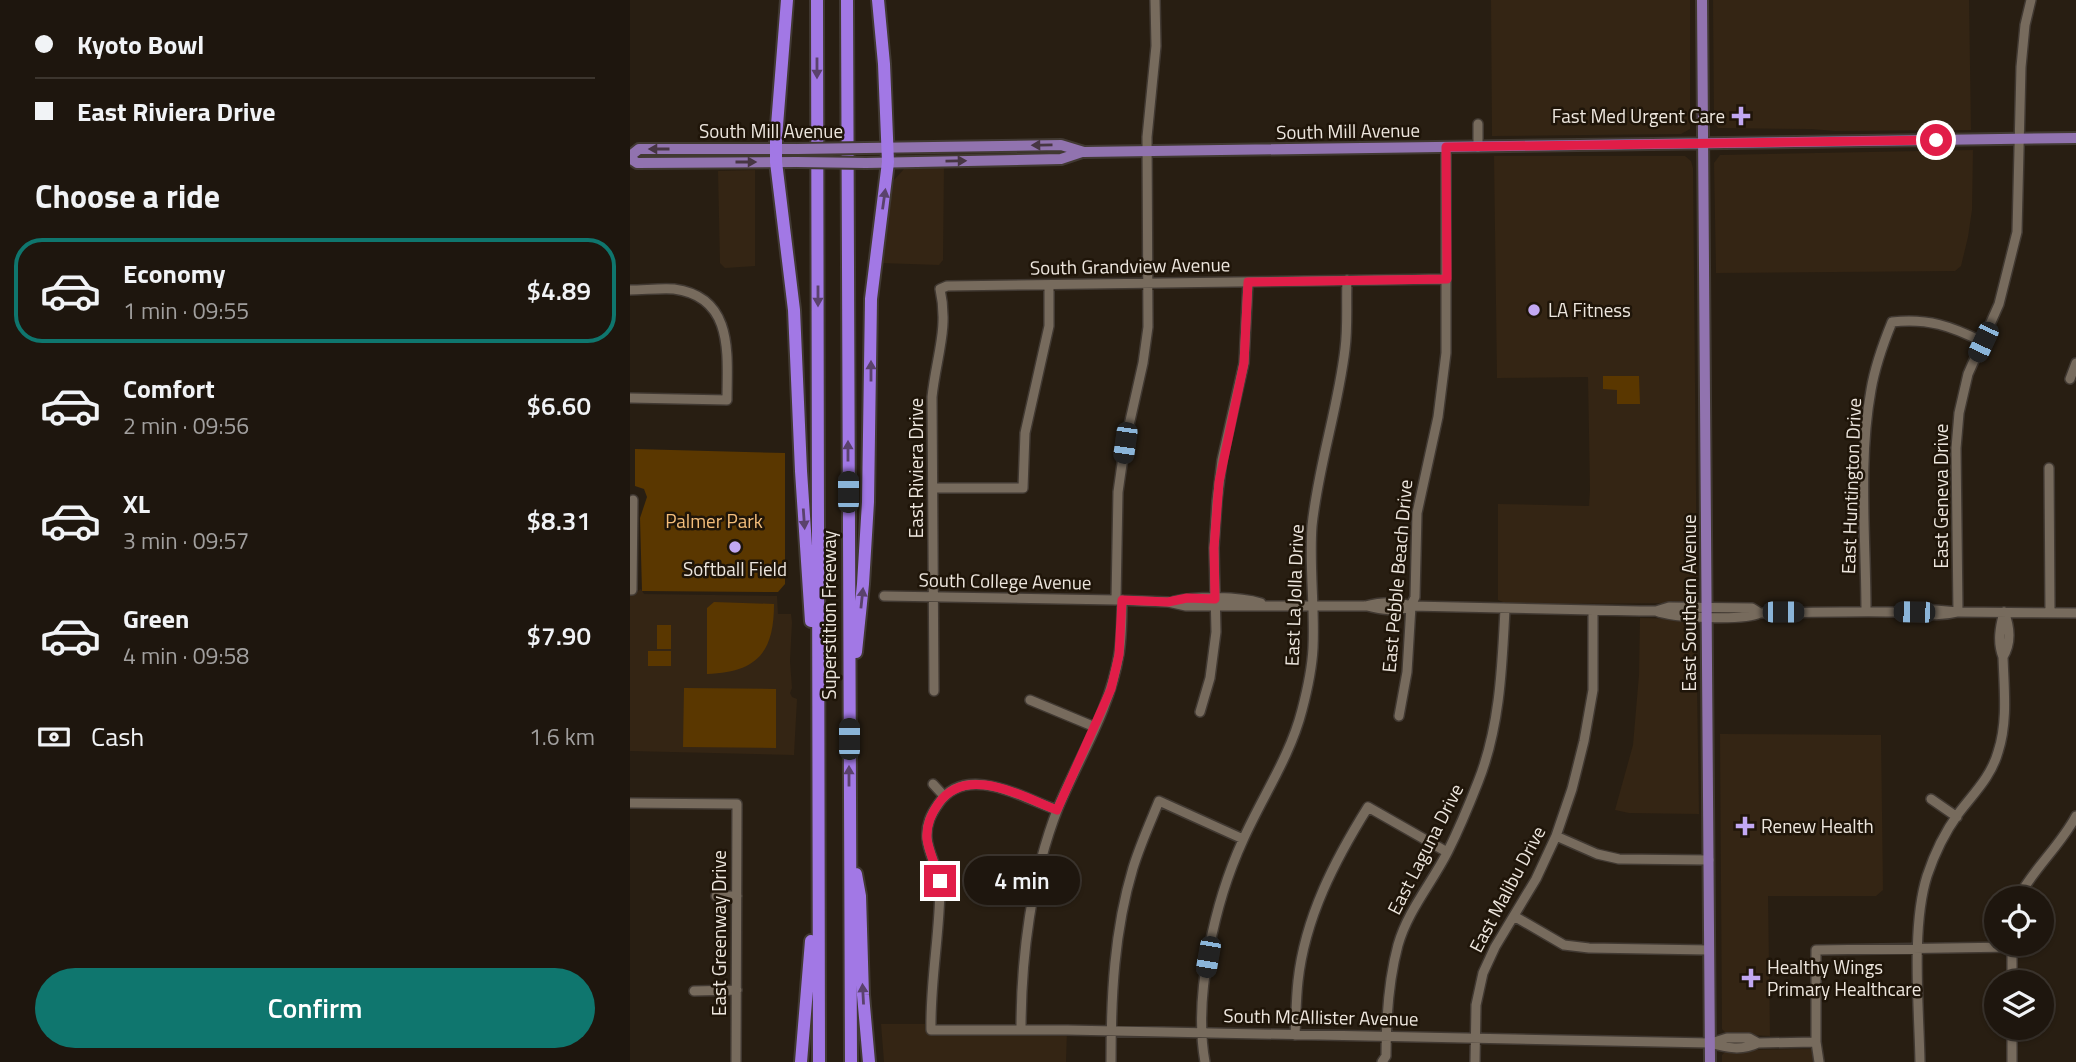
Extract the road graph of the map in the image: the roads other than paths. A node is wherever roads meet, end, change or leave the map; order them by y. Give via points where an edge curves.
1 (787, 0) edge
2 (817, 0) edge
3 (846, 0) edge
4 (878, 0) edge
5 (1155, 0) edge
6 (1702, 0) edge
7 (2031, 0) edge
8 (1478, 124) dead end
9 (2076, 138) edge
10 (2019, 139) junction
11 (1703, 144) junction
12 (1446, 147) junction
13 (1478, 147) junction
14 (888, 148) junction
15 (1147, 150) junction
16 (1082, 152) junction
17 (776, 155) junction
18 (630, 157) edge
19 (888, 162) junction
20 (1447, 279) junction
21 (1347, 280) junction
22 (1248, 282) junction
23 (1149, 283) junction
24 (1049, 285) junction
25 (940, 289) joint
26 (630, 290) edge
27 (1983, 342) junction
28 (2076, 363) edge
29 (2070, 379) dead end
30 (630, 397) edge
31 (2049, 468) dead end
32 (933, 488) junction
33 (633, 500) dead end
34 (631, 590) edge
35 (884, 596) dead end
36 (933, 596) junction
37 (1119, 600) junction
38 (1215, 603) junction
39 (1313, 605) junction
40 (1411, 606) junction
41 (1505, 608) junction
42 (1592, 610) junction
43 (1706, 612) junction
44 (1866, 612) junction
45 (1958, 612) junction
46 (2004, 612) junction
47 (2050, 612) junction
48 (2076, 612) edge
49 (934, 691) dead end
50 (1030, 700) dead end
51 (1200, 712) dead end
52 (849, 715) junction
53 (1399, 716) dead end
54 (1096, 727) junction
55 (818, 735) junction
56 (933, 784) dead end
57 (944, 796) junction
58 (1931, 799) dead end
59 (630, 803) edge
60 (1057, 810) junction
61 (1956, 817) junction
62 (2075, 823) edge
63 (1556, 836) junction
64 (849, 838) junction
65 (1243, 839) junction
66 (1447, 852) junction
67 (818, 857) junction
68 (1709, 859) junction
69 (2024, 886) edge
70 (716, 896) dead end
71 (737, 897) junction
72 (1514, 916) junction
73 (1984, 946) edge
74 (1919, 947) junction
75 (1709, 950) junction
76 (737, 990) junction
77 (694, 991) dead end
78 (1021, 1030) junction
79 (1111, 1031) junction
80 (1203, 1032) junction
81 (1295, 1035) junction
82 (1386, 1035) junction
83 (1477, 1038) junction
84 (2012, 1040) edge
85 (1816, 1042) junction
86 (1710, 1043) junction
87 (736, 1062) edge
88 (801, 1062) edge
89 (819, 1062) edge
90 (851, 1062) edge
91 (869, 1062) edge
92 (1111, 1062) edge
93 (1205, 1062) edge
94 (1382, 1062) edge
95 (1475, 1062) edge
96 (1710, 1062) edge
97 (1819, 1062) edge
98 (1920, 1062) edge
99 (2012, 1062) edge

1 - 17 highway
2 -> 55 highway, Superstition Freeway
52 -> 3 highway, Superstition Freeway
4 - 14 highway
5 - 15 street
6 - 11 main road, East Southern Avenue
7 - 10 street, East Geneva Drive via 2021,67
8 - 13 street
9 - 10 main road, South Mill Avenue
10 - 11 main road, South Mill Avenue
10 - 27 street, East Geneva Drive via 2018,232 1999,304
11 - 13 main road, South Mill Avenue
11 - 43 main road, East Southern Avenue
12 - 13 main road, South Mill Avenue
12 - 15 main road, South Mill Avenue
12 - 20 street, East Pebble Beach Drive
16 -> 14 main road, South Mill Avenue via 1061,145
14 - 17 main road, South Mill Avenue, bridge via 797,149
14 - 19 highway
15 - 16 main road, South Mill Avenue
15 - 23 street
19 -> 16 main road, South Mill Avenue via 1061,159
17 - 18 main road, South Mill Avenue via 637,163
17 - 19 main road, South Mill Avenue, bridge via 797,162
17 -> 55 highway via 794,310
52 -> 19 highway via 868,502 871,299
20 - 21 street, South Grandview Avenue
20 - 40 street, East Pebble Beach Drive via 1445,368 1417,513
21 - 22 street, South Grandview Avenue
21 - 39 street, East La Jolla Drive via 1346,347 1312,527
22 - 23 street, South Grandview Avenue
22 - 38 street via 1244,363 1219,482
23 - 24 street, South Grandview Avenue
23 - 37 street via 1147,339 1118,492
24 - 25 street, South Grandview Avenue
24 - 32 street via 1049,326 1025,433 1023,488
25 - 32 street, East Riviera Drive via 944,334 932,397
26 - 30 street via 676,289 700,298 718,313 727,340 727,400
27 - 44 street, East Huntington Drive via 1944,325 1892,322 1871,388 1866,425
27 - 45 street, East Geneva Drive via 1968,374 1959,413
28 - 29 street
31 - 47 street
32 - 36 street, East Riviera Drive
33 - 34 street
35 - 36 street, South College Avenue
36 - 37 street, South College Avenue
36 - 49 street, East Riviera Drive
37 - 38 street, South College Avenue via 1187,598
37 - 54 street via 1117,664
38 - 39 street, South College Avenue via 1249,599
38 - 51 street via 1215,644
39 - 40 street, South College Avenue via 1381,610
39 - 65 street, East La Jolla Drive via 1313,650 1302,711 1285,758
40 - 41 street, South College Avenue
40 - 53 street, East Pebble Beach Drive
41 - 42 street, South College Avenue
41 - 66 street, East Laguna Drive via 1502,679 1491,737 1479,780
42 - 43 street, South College Avenue via 1669,607
42 - 63 street, East Malibu Drive via 1593,690 1572,789
43 - 44 street, South College Avenue via 1752,608 1760,612
43 - 68 main road, East Southern Avenue
44 - 45 street, South College Avenue via 1924,616
45 - 46 street, South College Avenue
46 - 47 street, South College Avenue
46 - 61 street via 2009,648 2003,657 2004,718 1998,752 1985,780
47 - 48 street, South College Avenue
50 - 54 street
64 -> 52 highway, Superstition Freeway
54 - 60 street
55 - 67 highway, Superstition Freeway
56 - 57 street
57 - 60 street via 976,783
57 - 78 street, South McAllister Avenue via 930,816 927,838 940,881 931,1030
58 - 61 street
59 - 71 street, East Greenway Drive via 737,804
60 - 78 street via 1034,890 1021,985
61 - 74 street via 1927,877
62 - 69 street
63 - 68 street via 1619,859
63 - 72 street, East Malibu Drive
64 - 90 highway, Superstition Freeway
91 -> 64 highway via 860,896
65 - 79 street via 1159,802 1133,866 1120,918
65 - 80 street, East La Jolla Drive via 1213,930 1203,983
66 - 81 street via 1368,807 1325,884 1309,928 1298,979
66 - 82 street, East Laguna Drive via 1416,903 1399,943 1388,990
67 - 88 highway
67 - 89 highway, Superstition Freeway
68 - 75 main road, East Southern Avenue
70 - 71 street
71 - 76 street, East Greenway Drive
72 - 75 street via 1564,945
72 - 83 street, East Malibu Drive via 1483,973 1476,1005
73 - 74 street
74 - 85 street via 1816,950
74 - 98 street
75 - 86 main road, East Southern Avenue
76 - 77 street
76 - 87 street, East Greenway Drive
78 - 79 street, South McAllister Avenue
79 - 80 street, South McAllister Avenue
79 - 92 street
80 - 81 street, South McAllister Avenue
80 - 93 street, East La Jolla Drive
81 - 82 street, South McAllister Avenue
82 - 83 street, South McAllister Avenue
82 - 94 street, East Laguna Drive
83 - 86 street, South McAllister Avenue
83 - 95 street, East Malibu Drive
84 - 99 street
85 - 86 street, South McAllister Avenue via 1758,1042 1727,1048
85 - 97 street
86 - 96 main road, East Southern Avenue

